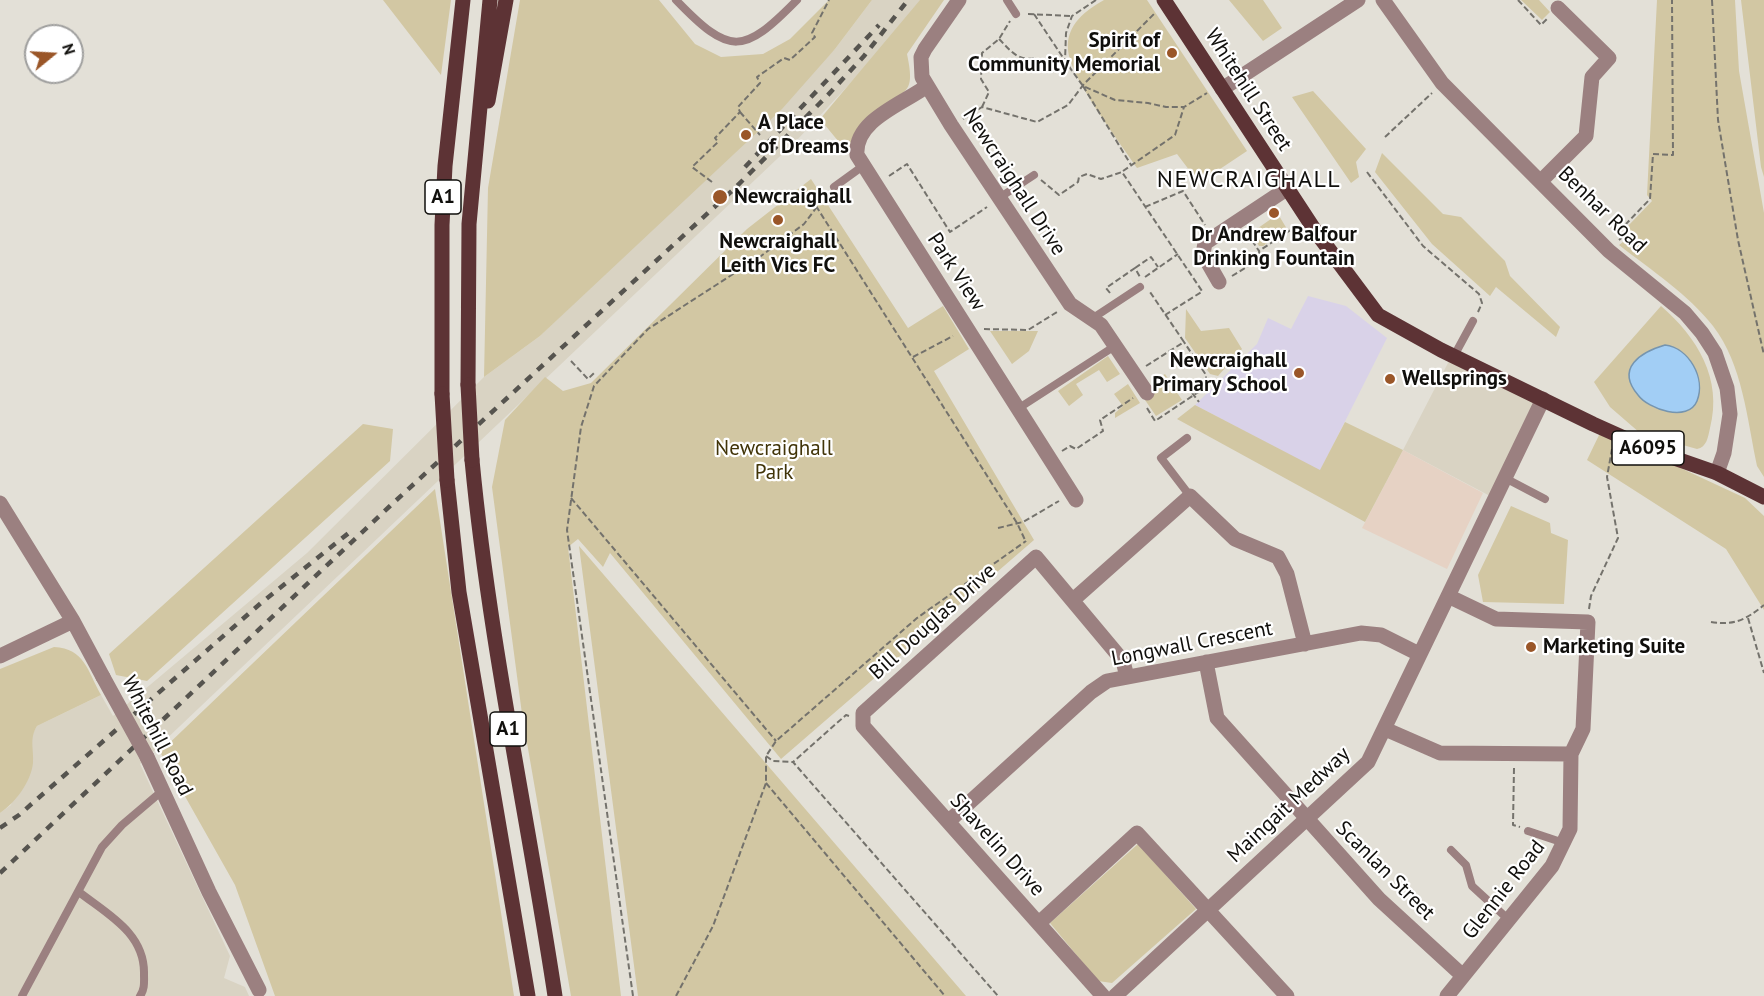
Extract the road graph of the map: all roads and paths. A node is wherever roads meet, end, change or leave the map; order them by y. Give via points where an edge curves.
1 (463, 0) edge
2 (490, 0) edge
3 (506, 0) edge
4 (676, 0) edge
5 (797, 0) edge
6 (829, 0) edge
7 (959, 0) edge
8 (1007, 0) edge
9 (1096, 0) edge
10 (1358, 0) edge
11 (1383, 0) edge
12 (1518, 0) edge
13 (1672, 0) edge
14 (1712, 0) edge
15 (1159, 3) edge
16 (1558, 8) joint
17 (1016, 14) junction
18 (1034, 14) junction
19 (1072, 16) junction
20 (999, 39) junction
21 (1035, 58) dead end
22 (1065, 61) junction
23 (1442, 83) junction
24 (927, 86) junction
25 (1083, 86) junction
26 (1221, 87) junction
27 (982, 107) junction
28 (1184, 107) junction
29 (740, 112) junction
30 (951, 125) junction
31 (760, 135) dead end
32 (1385, 137) dead end
33 (475, 147) junction
34 (1131, 165) junction
35 (863, 166) junction
36 (1122, 172) junction
37 (1367, 172) dead end
38 (1034, 175) joint
39 (1541, 181) junction
40 (712, 182) dead end
41 (875, 185) junction
42 (834, 187) joint
43 (1288, 188) junction
44 (999, 198) junction
45 (816, 205) junction
46 (1145, 207) junction
47 (1308, 219) junction
48 (1239, 221) junction
49 (1213, 238) junction
50 (1609, 250) junction
51 (1259, 251) junction
52 (1178, 254) junction
53 (1158, 267) junction
54 (1135, 268) junction
55 (1219, 282) junction
56 (1141, 283) junction
57 (1202, 291) junction
58 (1116, 303) junction
59 (1070, 304) junction
60 (1165, 315) junction
61 (1093, 318) junction
62 (1473, 321) joint
63 (967, 328) junction
64 (1184, 342) junction
65 (1115, 346) junction
66 (1454, 356) junction
67 (1764, 356) edge
68 (913, 358) junction
69 (571, 361) dead end
70 (1133, 372) junction
71 (594, 373) dead end
72 (1143, 392) junction
73 (1193, 395) junction
74 (1543, 399) junction
75 (1199, 402) dead end
76 (1019, 408) junction
77 (1616, 435) junction
78 (1186, 438) dead end
79 (1050, 458) junction
80 (1717, 473) junction
81 (1505, 478) junction
82 (1760, 494) edge
83 (1073, 496) joint
84 (1190, 496) junction
85 (571, 498) junction
86 (1545, 499) dead end
87 (0, 503) edge
88 (1017, 523) junction
89 (998, 528) dead end
90 (1026, 541) junction
91 (1036, 557) junction
92 (1448, 596) junction
93 (1073, 600) junction
94 (1764, 605) edge
95 (1748, 618) junction
96 (73, 621) junction
97 (1588, 622) junction
98 (1711, 622) dead end
99 (1305, 644) junction
100 (1419, 654) junction
101 (0, 656) edge
102 (1206, 662) junction
103 (1764, 673) edge
104 (1127, 677) junction
105 (861, 721) junction
106 (1385, 729) junction
107 (776, 741) junction
108 (1514, 753) junction
109 (1571, 754) junction
110 (766, 756) junction
111 (794, 762) junction
112 (766, 783) junction
113 (162, 791) junction
114 (1305, 819) junction
115 (949, 821) junction
116 (1528, 831) joint
117 (1565, 843) junction
118 (1451, 850) dead end
119 (79, 892) junction
120 (1207, 910) junction
121 (1509, 920) junction
122 (1039, 923) junction
123 (1464, 976) junction
124 (260, 993) edge
125 (22, 996) edge
126 (140, 996) edge
127 (528, 996) edge
128 (555, 996) edge
129 (633, 996) edge
130 (676, 996) edge
131 (945, 996) edge
132 (998, 996) edge
133 (1103, 996) edge
134 (1114, 996) edge
135 (1287, 996) edge
136 (1447, 996) edge

1 - 127 main road, A1, bridge via 442,225 442,394 447,480 459,592
2 - 33 main road, A1
3 - 33 main road
4 - 5 lane via 714,36 730,41 750,41
6 - 29 path via 812,33 815,38 790,60 784,58 757,77 760,83 738,107
7 - 24 street, Newcraighall Drive via 921,57 922,77
8 - 17 lane
9 - 19 path
10 - 26 street
11 - 23 street, Benhar Road
12 - 16 path via 1541,25
13 - 50 path via 1673,155 1653,154 1650,199 1625,225 1625,235
14 - 67 path via 1718,120 1738,240
15 - 25 path via 1157,11
15 - 26 main road, Whitehill Street / A6095
16 - 39 street via 1609,58 1592,77 1586,136
17 - 18 path
17 - 20 path
18 - 19 path
18 - 22 path
19 - 22 path via 1066,33
20 - 21 path via 1014,56
20 - 27 path via 982,52 981,79 989,92
22 - 25 path
23 - 32 path
23 - 39 street, Benhar Road
24 - 30 street, Newcraighall Drive
24 - 35 street, Park View via 861,133 856,145
25 - 27 path via 1068,105 1037,122
25 - 28 path via 1115,100
25 - 34 path
26 - 28 path
26 - 43 main road, Whitehill Street / A6095
27 - 30 path
28 - 34 path via 1175,135
29 - 31 path
29 - 40 path via 715,138 718,142 692,167
30 - 44 street, Newcraighall Drive
33 - 128 main road, A1, bridge via 467,291 472,460 500,685
34 - 36 path
35 - 41 street, Park View
35 - 42 lane
36 - 38 path via 1101,179 1087,174 1059,195
36 - 46 path
37 - 62 path via 1423,246 1479,294 1482,303
38 - 44 lane
39 - 50 street, Benhar Road
41 - 44 path via 907,164 950,232
41 - 63 street, Park View
42 - 45 path
43 - 47 main road, Whitehill Street / A6095
43 - 48 street
44 - 59 street, Newcraighall Drive
45 - 68 path
45 - 85 path via 804,224 761,256 648,329 594,386 581,427
46 - 49 path via 1183,192
46 - 52 path
47 - 51 path
47 - 66 main road, Whitehill Street / A6095 via 1378,315
48 - 49 street
48 - 51 path
49 - 55 street via 1202,248
50 - 80 street, Benhar Road via 1685,313 1716,353 1723,369 1730,414
51 - 55 path via 1260,259
52 - 53 path
52 - 57 path
53 - 54 path via 1151,257
53 - 56 path
54 - 56 path
54 - 58 path via 1106,288
55 - 57 path
56 - 58 lane
56 - 60 path
57 - 60 path
58 - 61 lane
59 - 61 street, Newcraighall Drive
59 - 63 path via 1028,330
60 - 64 path
61 - 65 street, Newcraighall Drive
62 - 66 lane
63 - 68 path
63 - 76 street, Park View
64 - 70 path
64 - 73 path via 1206,375 1206,387
65 - 70 street, Newcraighall Drive
65 - 76 lane
66 - 74 main road, Whitehill Street / A6095
68 - 88 path
69 - 71 path via 588,379
70 - 72 street, Newcraighall Drive
72 - 73 path via 1155,421
72 - 79 path via 1100,420 1103,431
73 - 75 path
74 - 77 main road, Whitehill Street / A6095
74 - 81 street
76 - 79 street, Park View
77 - 80 main road, Whitehill Street / A6095
77 - 97 path via 1607,477 1618,538 1591,596
78 - 84 lane via 1161,458
79 - 83 street, Park View
80 - 82 main road, Whitehill Street / A6095
81 - 86 lane
81 - 92 street, Maingait Medway
83 - 88 path
84 - 93 street
84 - 99 street via 1234,538 1278,558 1287,574
85 - 107 path
85 - 129 path via 567,530
87 - 96 street, Whitehill Road
88 - 89 path
88 - 90 path
90 - 91 path
90 - 107 path via 917,618
91 - 93 street
91 - 105 street, Bill Douglas Drive via 863,713
92 - 97 street via 1496,619
92 - 100 street, Maingait Medway
93 - 104 street via 1123,661
94 - 95 path
95 - 98 path via 1727,625
95 - 103 path
96 - 101 street
96 - 113 street, Whitehill Road, bridge
97 - 109 street, Glennie Road via 1583,729
99 - 100 street, Longwall Crescent via 1361,633 1381,635
99 - 102 street, Longwall Crescent
100 - 106 street, Maingait Medway
102 - 104 street, Longwall Crescent
102 - 114 street, Scanlan Street via 1217,718
104 - 115 street, Longwall Crescent via 1107,681 1091,692
105 - 111 path via 846,715
105 - 115 street, Shavelin Drive
106 - 108 street via 1440,753
106 - 114 street, Maingait Medway via 1368,762
107 - 110 path
108 - 109 street
108 - 116 path via 1514,825
109 - 117 street, Glennie Road via 1570,829
110 - 111 path via 773,761
110 - 112 path
111 - 132 path
112 - 130 path via 713,926
112 - 131 path
113 - 119 lane via 111,835
113 - 124 street, Whitehill Road
114 - 120 street, Maingait Medway
114 - 123 street, Scanlan Street via 1379,899
115 - 122 street, Shavelin Drive
116 - 117 lane
117 - 121 street, Glennie Road via 1552,866
118 - 121 lane via 1466,865 1472,886
119 - 125 lane
119 - 126 lane via 133,935 144,968 144,990
120 - 122 street via 1137,833
120 - 134 street, Maingait Medway
120 - 135 street
121 - 123 street, Glennie Road
122 - 133 street, Shavelin Drive
123 - 136 street, Glennie Road

